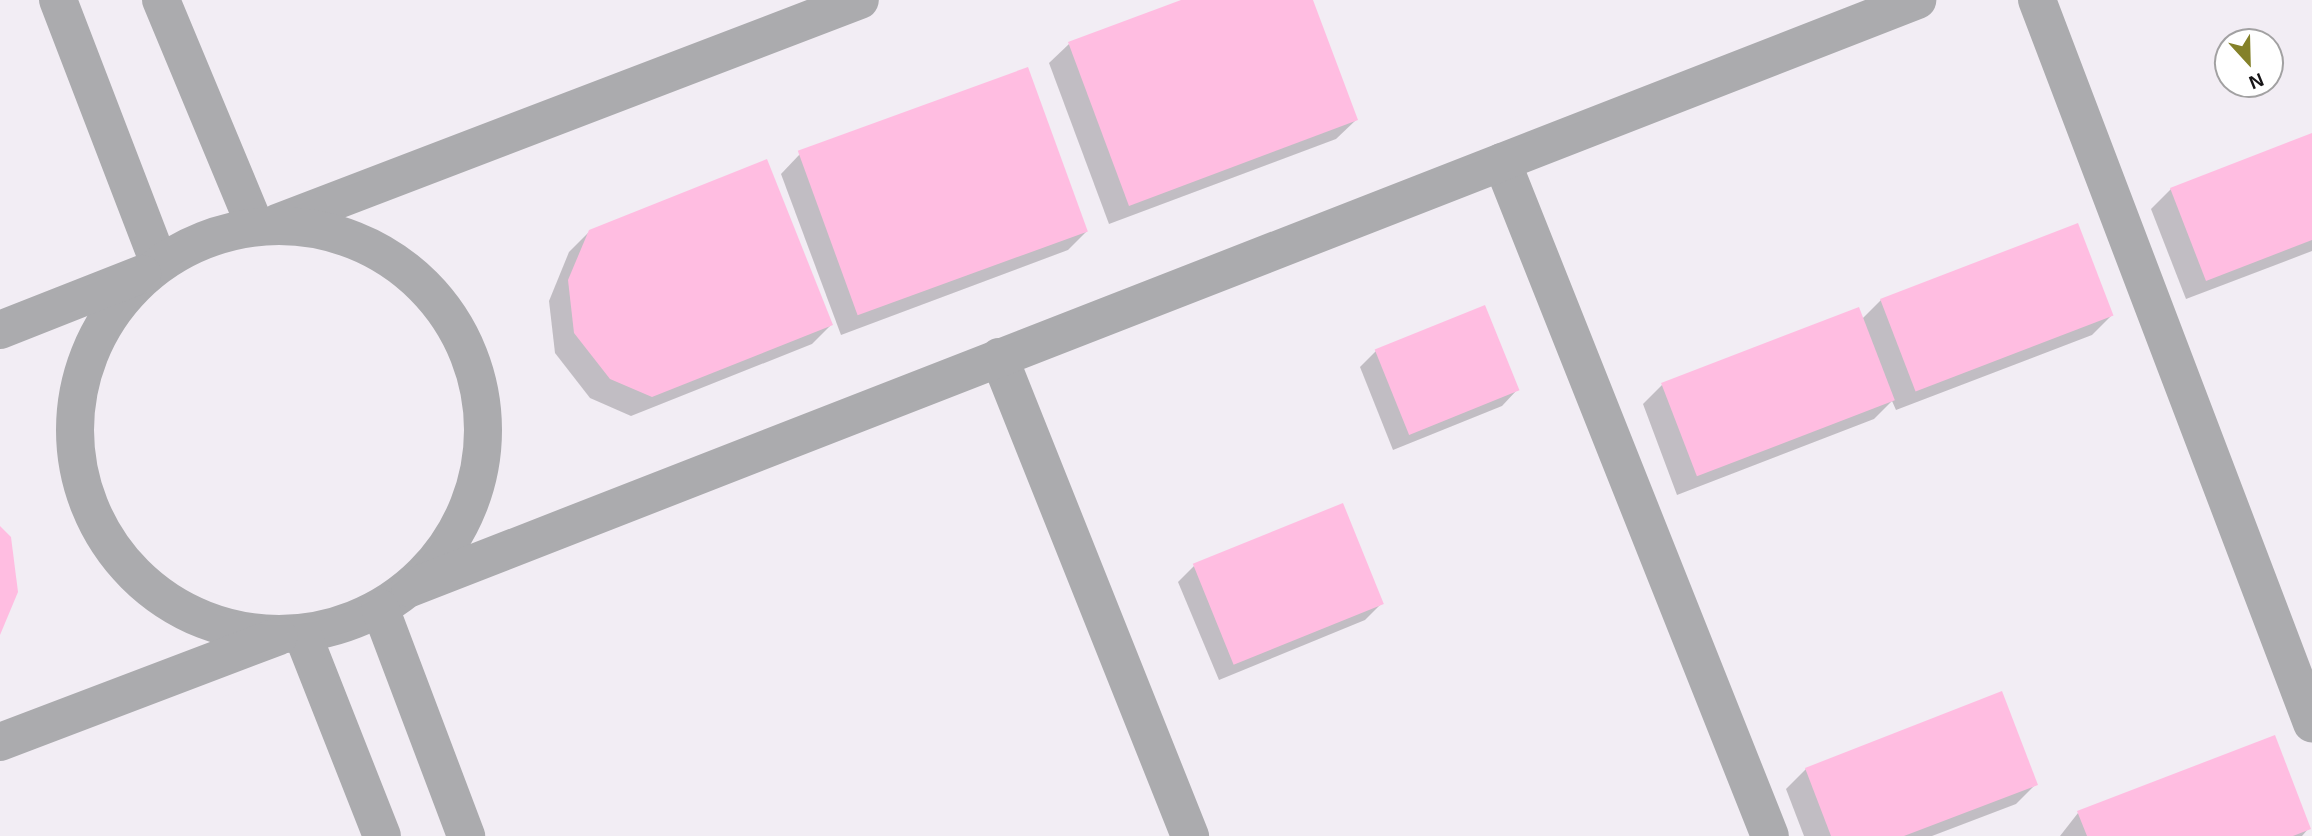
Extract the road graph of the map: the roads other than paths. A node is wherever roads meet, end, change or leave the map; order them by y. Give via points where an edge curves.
1 (58, 0) edge
2 (161, 0) edge
3 (860, 0) edge
4 (1917, 0) edge
5 (2037, 0) edge
6 (1502, 162) junction
7 (264, 225) junction
8 (153, 268) junction
9 (0, 330) edge
10 (999, 357) junction
11 (395, 598) junction
12 (293, 634) junction
13 (2312, 723) edge
14 (0, 742) edge
15 (382, 836) edge
16 (466, 836) edge
17 (1190, 836) edge
18 (1770, 836) edge

1 - 8 street
2 - 7 street
3 - 7 street
4 - 6 street
5 - 13 street
6 - 10 street
6 - 18 street
7 - 8 street via 205,238
7 - 11 street via 336,232 393,258 440,301 471,357 485,419 477,482 452,540
8 - 9 street
8 - 12 street via 106,320 80,377 73,440 86,502 117,556 163,600 220,626
10 - 11 street
10 - 17 street
11 - 12 street via 342,624
11 - 16 street
12 - 14 street
12 - 15 street

